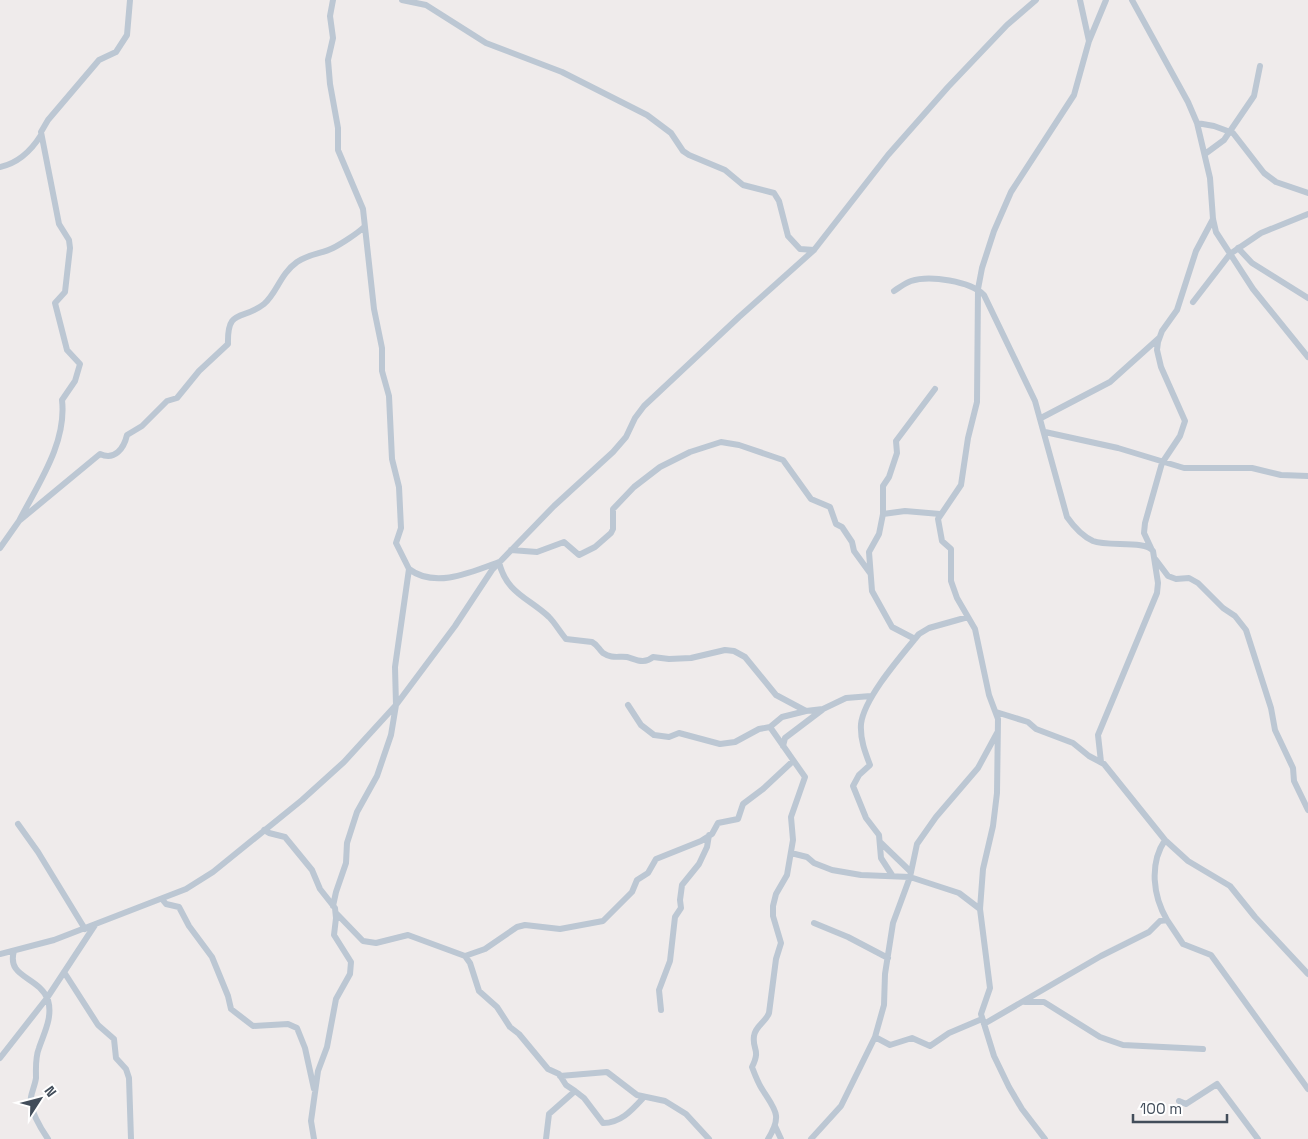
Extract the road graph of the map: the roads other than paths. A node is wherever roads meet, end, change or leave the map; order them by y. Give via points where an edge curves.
1 (130, 0) edge
2 (333, 0) edge
3 (402, 0) edge
4 (1036, 0) edge
5 (1080, 0) edge
6 (1106, 0) edge
7 (1132, 0) edge
8 (1089, 41) junction
9 (1260, 66) dead end
10 (1197, 123) junction
11 (1231, 132) junction
12 (41, 135) junction
13 (1205, 154) junction
14 (0, 167) edge
15 (1308, 193) edge
16 (1308, 214) edge
17 (1213, 219) junction
18 (364, 227) junction
19 (1238, 248) junction
20 (814, 250) junction
21 (1230, 254) junction
22 (978, 289) junction
23 (894, 291) dead end
24 (1308, 298) edge
25 (1193, 302) dead end
26 (1160, 337) junction
27 (1308, 356) edge
28 (934, 389) dead end
29 (1041, 418) junction
30 (1045, 432) junction
31 (1162, 462) junction
32 (1308, 476) edge
33 (883, 514) junction
34 (940, 514) junction
35 (19, 521) junction
36 (0, 548) edge
37 (1151, 548) junction
38 (511, 550) junction
39 (1155, 560) junction
40 (499, 562) junction
41 (409, 570) junction
42 (870, 573) junction
43 (968, 617) junction
44 (915, 639) junction
45 (871, 696) junction
46 (628, 704) dead end
47 (396, 705) junction
48 (823, 709) junction
49 (806, 711) junction
50 (996, 712) junction
51 (770, 727) junction
52 (996, 733) junction
53 (783, 746) junction
54 (793, 761) junction
55 (1101, 762) junction
56 (1308, 810) edge
57 (18, 824) dead end
58 (264, 830) junction
59 (709, 835) junction
60 (1164, 840) junction
61 (880, 842) junction
62 (790, 853) junction
63 (911, 874) junction
64 (892, 875) junction
65 (162, 899) junction
66 (980, 909) junction
67 (335, 910) junction
68 (1167, 920) junction
69 (814, 923) dead end
70 (95, 925) junction
71 (85, 929) junction
72 (14, 951) junction
73 (0, 954) edge
74 (465, 956) junction
75 (888, 958) junction
76 (64, 972) junction
77 (1308, 974) edge
78 (47, 998) junction
79 (1026, 1002) junction
80 (661, 1010) dead end
81 (983, 1022) junction
82 (876, 1037) junction
83 (1203, 1049) dead end
84 (0, 1058) edge
85 (560, 1076) junction
86 (1308, 1089) edge
87 (575, 1091) junction
88 (315, 1092) junction
89 (644, 1098) junction
90 (1179, 1101) dead end
91 (775, 1126) junction
92 (311, 1137) edge
93 (48, 1139) edge
94 (131, 1139) edge
95 (546, 1139) edge
96 (709, 1139) edge
97 (768, 1139) edge
98 (781, 1139) edge
99 (811, 1139) edge
100 (1045, 1139) edge
101 (1258, 1139) edge

1 - 12 street via 127,35 116,52 99,60 48,120
2 - 18 street via 330,16 333,38 328,60 338,150 360,198
3 - 20 street via 426,5 486,43 562,72 646,115 671,133 689,155 724,170 743,185 774,193 780,201 788,236 800,249
4 - 20 street via 948,87 888,155
5 - 8 street
6 - 8 street
7 - 10 street
8 - 22 street via 1074,95 1011,192 1001,213
9 - 11 street via 1254,96
10 - 11 street
10 - 13 street
11 - 13 street
11 - 15 street via 1264,173 1276,182
12 - 14 street via 22,157 13,164
12 - 35 street via 59,224 70,248 65,292 55,303 67,350 80,364 62,400 64,412 59,438
13 - 17 street via 1212,190
16 - 19 street via 1270,228
17 - 21 street via 1216,232
17 - 26 street via 1196,251 1177,310
18 - 35 street via 332,249 315,252 296,263 281,277 267,301 258,309 242,313 233,320 228,326 228,344 199,371 177,398 167,401 142,426 127,435 125,444 115,455 107,458 100,454
18 - 41 street via 382,348 382,371 389,396 392,459 400,487 401,528 396,543
19 - 21 street
19 - 24 street via 1252,263
20 - 38 street via 650,401 638,413 626,437 613,452
21 - 25 street
21 - 27 street via 1252,289
22 - 23 street via 954,281 921,280 910,281
22 - 29 street via 989,302
22 - 34 street via 978,402 968,438 961,486
26 - 29 street via 1110,382
26 - 31 street via 1157,350 1161,368 1185,421 1180,436
28 - 33 street via 896,441 897,453 883,486
29 - 30 street
30 - 31 street via 1118,448
30 - 37 street via 1064,510 1076,528 1100,543
31 - 32 street via 1190,469 1252,468 1281,475
31 - 37 street via 1144,526
33 - 34 street via 905,510
33 - 42 street via 879,534 869,552
34 - 43 street via 938,523 942,541 951,549 951,581
35 - 36 street
37 - 39 street
38 - 40 street
38 - 42 street via 537,552 564,542 579,555 588,552 611,533 613,509 634,487 668,462 721,442 783,460 811,499 830,507 836,524 842,527
39 - 55 street via 1156,597 1098,735
39 - 56 street via 1168,576 1189,578 1198,583 1246,630 1275,730
40 - 41 street via 435,579 419,577
40 - 47 street
40 - 49 street via 508,582 523,599 548,617 566,638 592,642 609,656 627,657 634,661 653,657 669,660 691,658 734,651 745,657 776,695
41 - 47 street via 395,667
42 - 44 street via 872,591 889,623 897,632
43 - 44 street via 929,628
43 - 50 street via 975,630 989,695
44 - 45 street
45 - 48 street via 846,698
45 - 61 street via 861,726 863,748 870,765 853,786
46 - 51 street via 641,725 654,734 667,737 679,733 706,742 726,744
47 - 58 street via 334,772
47 - 67 street via 389,745 377,776 357,812 347,843 346,863 336,892
48 - 49 street
48 - 53 street via 785,738
49 - 51 street via 782,717
50 - 52 street
50 - 55 street via 1028,722 1074,743
51 - 53 street
52 - 63 street via 978,768 920,838
52 - 66 street via 999,757 994,826 983,869
53 - 54 street
54 - 59 street via 743,804 738,818 718,823
54 - 62 street via 805,777 791,816 793,840
55 - 60 street
57 - 71 street
58 - 65 street via 213,872
58 - 67 street via 284,837 303,858
59 - 74 street via 669,855 659,856 648,872 637,880 632,892 614,908 611,916 601,922 587,922 560,930 517,927 485,949
59 - 80 street via 699,864 682,885 681,908 675,917 670,961 659,990
60 - 68 street via 1159,848 1154,882
60 - 77 street via 1188,861 1230,886
61 - 63 street
61 - 64 street via 882,861
62 - 64 street via 807,857 832,870
62 - 91 street via 787,876 773,906 781,943 774,969 769,1013 754,1037 757,1057 752,1067 761,1088 775,1107
63 - 64 street
63 - 66 street via 960,893
63 - 75 street via 894,917
65 - 70 street
65 - 88 street via 166,904 179,907 212,957 231,1009 253,1026 288,1024 297,1028
66 - 81 street via 990,988 981,1014
67 - 74 street via 353,933 364,941 376,943 408,935
67 - 88 street via 334,935 350,957 352,968 336,998
68 - 79 street via 1158,922 1149,932 1067,975
68 - 86 street via 1183,944 1211,955
69 - 75 street
70 - 71 street
70 - 76 street
71 - 72 street
72 - 73 street
72 - 78 street via 13,967 32,980
74 - 85 street via 479,991 497,1007 510,1028 548,1068
75 - 82 street via 884,974 884,1005
76 - 78 street
76 - 94 street via 98,1024 114,1039 116,1058 128,1073
78 - 84 street
78 - 93 street via 49,1018 36,1058 31,1100
79 - 81 street
79 - 83 street via 1044,1002 1100,1037 1122,1045
81 - 82 street via 949,1033 930,1046 912,1038 890,1045
81 - 100 street via 1009,1087
82 - 99 street via 841,1106
85 - 87 street
85 - 89 street via 607,1072
87 - 89 street via 602,1123 611,1123 629,1114
87 - 95 street via 549,1114
88 - 92 street
89 - 96 street via 665,1102 686,1114
90 - 101 street via 1186,1104 1217,1084
91 - 97 street
91 - 98 street

